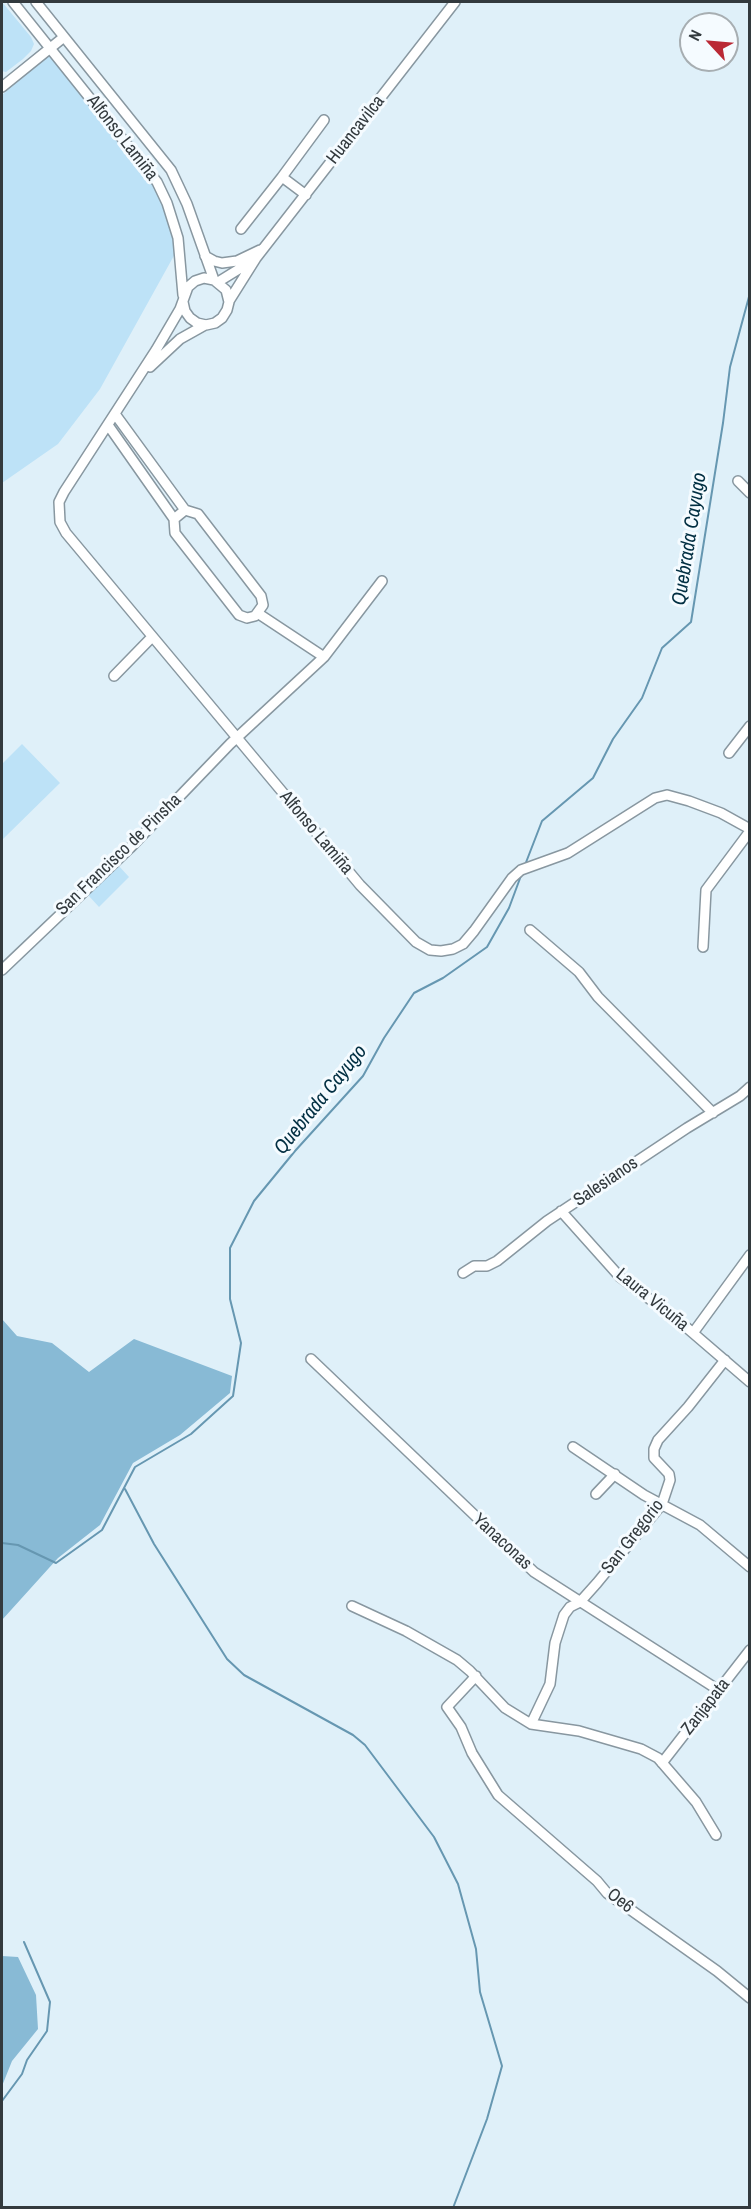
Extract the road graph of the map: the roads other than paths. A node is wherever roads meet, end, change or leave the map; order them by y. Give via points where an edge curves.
1 (13, 2) edge
2 (36, 2) edge
3 (455, 2) edge
4 (64, 37) junction
5 (51, 48) junction
6 (2, 87) edge
7 (324, 120) dead end
8 (282, 177) junction
9 (306, 195) junction
10 (241, 229) dead end
11 (265, 248) junction
12 (205, 256) junction
13 (256, 258) junction
14 (216, 281) junction
15 (183, 299) junction
16 (229, 302) junction
17 (206, 325) junction
18 (126, 397) junction
19 (115, 414) junction
20 (108, 425) junction
21 (738, 481) dead end
22 (750, 493) edge
23 (185, 510) junction
24 (174, 519) junction
25 (382, 581) dead end
26 (259, 614) junction
27 (152, 636) junction
28 (324, 657) junction
29 (114, 676) dead end
30 (750, 726) edge
31 (236, 739) junction
32 (729, 753) dead end
33 (750, 830) edge
34 (530, 930) dead end
35 (703, 947) dead end
36 (2, 970) edge
37 (750, 1087) edge
38 (713, 1113) junction
39 (561, 1212) junction
40 (750, 1255) edge
41 (463, 1273) dead end
42 (693, 1333) junction
43 (311, 1359) dead end
44 (725, 1360) junction
45 (750, 1382) edge
46 (573, 1447) dead end
47 (615, 1474) junction
48 (596, 1494) dead end
49 (662, 1504) junction
50 (750, 1567) edge
51 (580, 1602) junction
52 (352, 1606) dead end
53 (750, 1650) edge
54 (476, 1676) junction
55 (720, 1691) junction
56 (531, 1724) junction
57 (662, 1763) junction
58 (716, 1835) dead end
59 (750, 1998) edge

1 - 5 street, Alfonso Lamiña
2 - 4 street, Alfonso Lamiña
3 - 9 street, Huancavilca
4 - 5 street
4 - 12 street, Alfonso Lamiña via 171,170
5 - 6 street
5 - 15 street, Alfonso Lamiña via 157,182 178,237
7 - 8 street
8 - 9 street
8 - 10 street
9 - 11 street, Huancavilca
11 - 12 street via 237,261 222,263
11 - 13 street, Huancavilca
12 - 14 street, Alfonso Lamiña
13 - 14 street, Huancavilca
13 - 16 street, Huancavilca
14 - 15 street via 195,281
14 - 16 street via 226,290
15 - 17 street via 190,318
15 - 18 street, Alfonso Lamiña
16 - 17 street via 222,318
17 - 18 street, Alfonso Lamiña via 191,331 167,350
18 - 19 street, Alfonso Lamiña
19 - 20 street, Alfonso Lamiña
19 - 23 street
20 - 24 street
20 - 27 street, Alfonso Lamiña via 59,502 60,522
21 - 22 street
23 - 24 street
23 - 26 street via 198,514 261,596
24 - 26 street via 176,533 236,611 247,618
25 - 28 street, San Francisco de Pinsha
26 - 28 street
27 - 29 street
27 - 31 street, Alfonso Lamiña
28 - 31 street, San Francisco de Pinsha
30 - 32 street
31 - 33 street, Alfonso Lamiña via 360,885 416,942 430,950 453,949 463,944 512,878 525,868 568,853 655,798 667,795 689,801
31 - 36 street, San Francisco de Pinsha via 130,848
33 - 35 street via 706,890
34 - 38 street via 579,972 598,997
37 - 38 street, Salesianos
38 - 39 street, Salesianos
39 - 41 street, Salesianos via 498,1261 474,1266
39 - 42 street, Laura Vicuña via 620,1277
40 - 42 street
42 - 44 street, Laura Vicuña
43 - 51 street, Yanaconas via 534,1572
44 - 45 street, Laura Vicuña
44 - 49 street, San Gregorio via 654,1449 654,1458 670,1480
46 - 47 street
47 - 48 street
47 - 49 street
49 - 50 street via 700,1525
49 - 51 street, San Gregorio
51 - 55 street, Yanaconas
51 - 56 street, San Gregorio via 570,1607 558,1629 550,1684
52 - 54 street via 432,1645
53 - 55 street, Zanjapata
54 - 56 street via 506,1708
54 - 59 street, Oe6 via 447,1707 498,1795 607,1893
55 - 57 street, Zanjapata
56 - 57 street via 579,1731 641,1749
57 - 58 street via 696,1802

